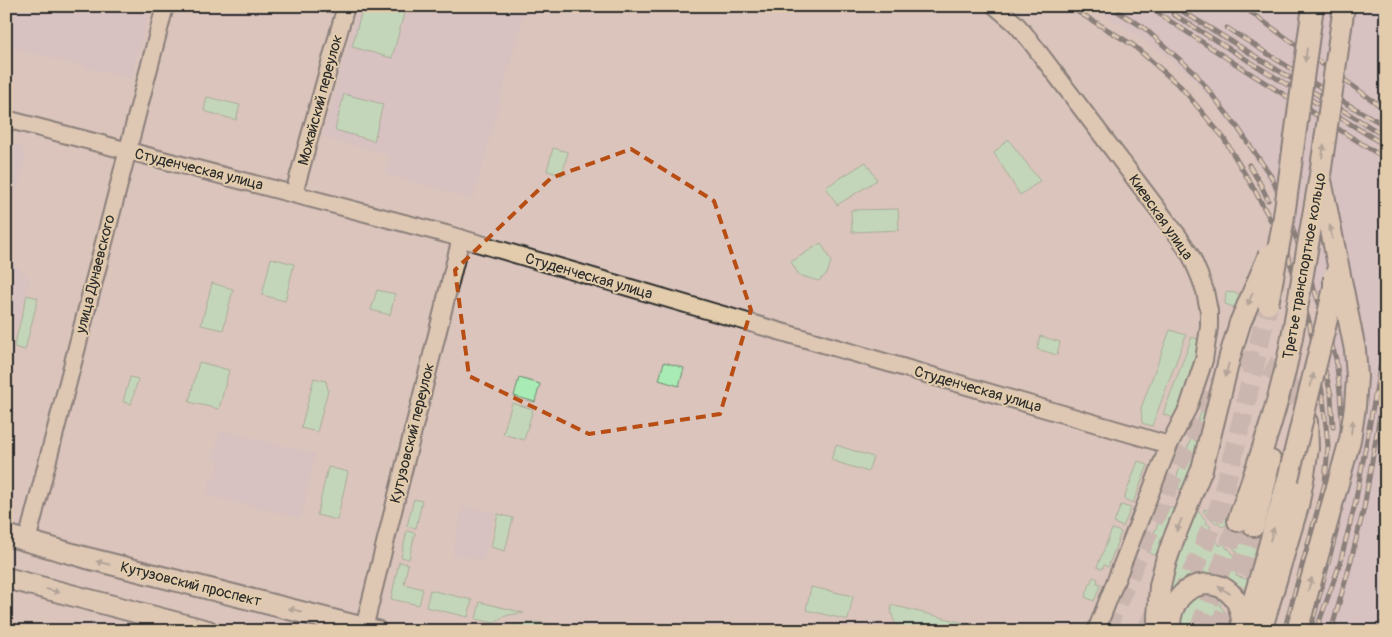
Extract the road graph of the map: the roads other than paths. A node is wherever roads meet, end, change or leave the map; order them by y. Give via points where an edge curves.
1 (165, 6) edge
2 (346, 6) edge
3 (995, 6) edge
4 (1313, 6) edge
5 (1344, 6) edge
6 (6, 119) edge
7 (127, 150) junction
8 (1320, 175) junction
9 (294, 193) junction
10 (1283, 223) junction
11 (461, 238) junction
12 (1335, 255) junction
13 (1268, 304) tunnel mouth
14 (1307, 422) tunnel mouth
15 (1168, 445) junction
16 (1246, 523) tunnel mouth
17 (6, 535) edge
18 (27, 542) junction
19 (6, 578) edge
20 (370, 629) edge
21 (208, 631) edge
22 (1096, 631) edge
23 (1158, 631) edge
24 (1170, 631) edge
25 (1242, 631) edge
26 (1261, 631) edge
27 (1297, 631) edge

1 - 7 street, улица Дунаевского
2 - 9 street, Можайский переулок
3 - 15 street, Киевская улица via 1028,38 1152,201 1179,237 1200,277 1209,311 1208,339 1188,408
4 -> 10 main road, Третье транспортное кольцо, bridge
8 -> 5 main road, Третье транспортное кольцо, bridge
6 - 7 street, Студенческая улица
7 - 9 street, Студенческая улица
7 - 18 street, улица Дунаевского
12 -> 8 main road, bridge
8 - 16 main road, Третье транспортное кольцо, bridge via 1288,358
9 - 11 street, Студенческая улица
10 - 13 main road, Третье транспортное кольцо, bridge
10 -> 23 main road, bridge via 1240,323 1202,469 1166,561 1160,586
11 - 15 street, Студенческая улица
11 - 20 street, Кутузовский переулок
25 -> 12 main road, bridge via 1288,479 1329,311
27 -> 12 main road, bridge via 1350,440 1355,407 1355,350
14 - 26 main road via 1308,448 1298,506
15 - 22 street, Киевская улица
17 - 18 main road, Кутузовский проспект
20 -> 18 main road, Кутузовский проспект
19 -> 21 main road
25 -> 24 main road via 1241,608 1237,601 1224,588 1205,584 1190,588 1175,603

